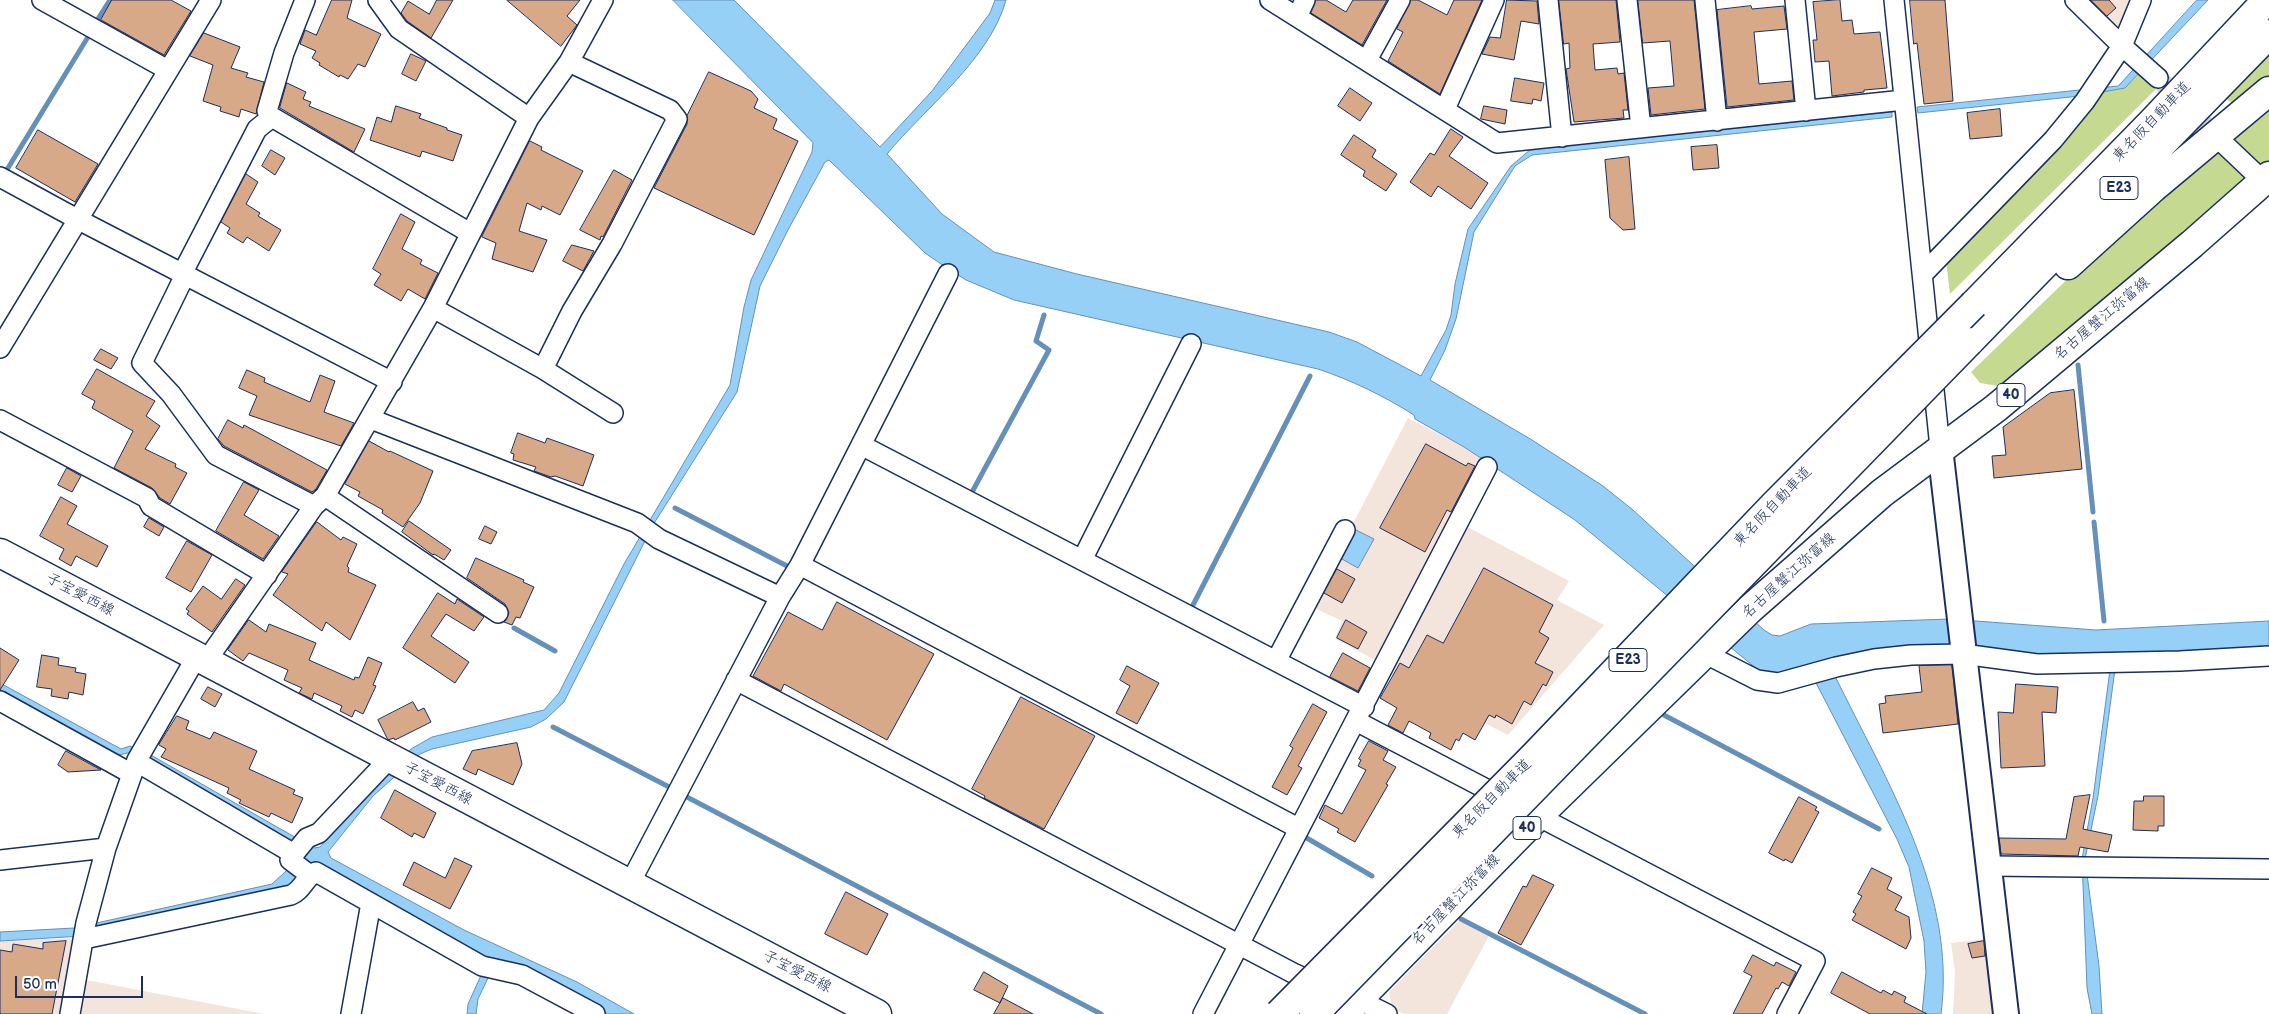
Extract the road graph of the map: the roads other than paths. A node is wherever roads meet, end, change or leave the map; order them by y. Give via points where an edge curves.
1 (42, 0) edge
2 (211, 0) edge
3 (305, 0) edge
4 (378, 0) edge
5 (603, 0) edge
6 (1270, 0) edge
7 (1400, 0) edge
8 (1494, 0) edge
9 (1548, 0) edge
10 (1627, 0) edge
11 (1705, 0) edge
12 (1795, 0) edge
13 (1894, 0) edge
14 (2075, 0) edge
15 (2141, 0) edge
16 (1301, 8) edge
17 (2261, 12) edge
18 (2122, 46) junction
19 (1367, 60) junction
20 (569, 62) junction
21 (2148, 69) tunnel mouth
22 (168, 70) junction
23 (2269, 91) edge
24 (1904, 100) junction
25 (1445, 109) junction
26 (1806, 111) junction
27 (272, 117) junction
28 (529, 118) junction
29 (1717, 121) junction
30 (1641, 128) junction
31 (1562, 137) junction
32 (2222, 142) tunnel mouth
33 (0, 177) edge
34 (2266, 179) edge
35 (77, 219) junction
36 (470, 234) junction
37 (184, 274) junction
38 (948, 274) dead end
39 (1923, 274) junction
40 (433, 308) junction
41 (1191, 344) dead end
42 (0, 348) edge
43 (1970, 351) junction
44 (542, 369) junction
45 (392, 382) junction
46 (613, 413) dead end
47 (371, 419) junction
48 (0, 420) edge
49 (861, 445) junction
50 (1940, 448) junction
51 (1487, 467) dead end
52 (320, 501) junction
53 (1346, 530) dead end
54 (0, 553) edge
55 (1082, 560) junction
56 (800, 565) junction
57 (268, 575) junction
58 (780, 596) junction
59 (498, 613) dead end
60 (1709, 650) junction
61 (1963, 654) junction
62 (2269, 656) edge
63 (202, 658) junction
64 (1276, 661) junction
65 (736, 680) junction
66 (0, 701) edge
67 (1360, 714) junction
68 (137, 761) junction
69 (400, 764) junction
70 (1537, 817) junction
71 (1298, 828) junction
72 (106, 848) junction
73 (293, 858) junction
74 (0, 860) edge
75 (1989, 866) junction
76 (2269, 870) edge
77 (310, 875) junction
78 (629, 885) junction
79 (371, 903) junction
80 (85, 931) junction
81 (1240, 944) junction
82 (1354, 1005) edge
83 (70, 1014) edge
84 (351, 1014) edge
85 (595, 1014) edge
86 (878, 1014) edge
87 (1203, 1014) edge
88 (1279, 1014) edge
89 (1314, 1014) edge
90 (1387, 1014) edge
91 (1787, 1014) edge
92 (2006, 1014) edge

1 - 22 street
2 - 22 street
3 - 27 street via 281,61 267,111
4 - 28 street via 398,29
5 - 20 street
6 - 16 street
7 - 19 street
8 - 25 street
9 - 31 street
10 - 30 street
11 - 29 street
12 - 26 street
13 - 24 street
14 - 18 street
15 - 18 street
16 - 19 street
17 - 43 main road, 東名阪自動車道 / E23
17 - 88 main road, 東名阪自動車道 / E23, bridge via 1775,504 1536,755
18 - 21 street
18 - 39 street via 2090,94 2053,140
19 - 25 street
20 - 28 street
20 - 44 street via 670,110 677,119
22 - 35 street
23 - 43 main road via 2153,188
24 - 26 street
24 - 39 street
25 - 31 street via 1497,143
26 - 29 street
27 - 36 street
27 - 37 street via 257,129
28 - 36 street
29 - 30 street
30 - 31 street
32 - 34 street
33 - 35 street
34 - 50 main road, 名古屋蟹江弥富線 / 40 via 2024,384
35 - 37 street
35 - 42 street
36 - 40 street
37 - 45 street
37 - 52 street via 142,363 216,455
38 - 49 street
39 - 50 street
40 - 44 street
40 - 45 street
41 - 55 street
43 - 89 main road, 東名阪自動車道 / E23, bridge via 1794,522
44 - 46 street
45 - 47 street
47 - 52 street
47 - 58 street via 647,530
48 - 57 street via 147,498 151,506
49 - 55 street
49 - 56 street
50 - 60 main road, 名古屋蟹江弥富線 / 40 via 1882,493 1750,609
50 - 61 street
51 - 67 street
52 - 57 street
52 - 59 street
53 - 64 street
54 - 63 main road, 子宝愛西線
55 - 64 street
56 - 58 street
56 - 71 street
57 - 63 street
58 - 65 street
60 - 61 street via 1757,680 1778,683 1874,659 1912,654
60 - 70 main road, 名古屋蟹江弥富線 / 40
61 - 62 street via 2037,664
61 - 75 street
63 - 68 street
63 - 69 main road, 子宝愛西線
64 - 67 street
65 - 78 street
65 - 81 street
66 - 68 street
67 - 70 street
67 - 71 street
68 - 72 street
68 - 73 street
69 - 73 street via 319,833 307,838
69 - 78 main road, 子宝愛西線
70 - 82 main road, 名古屋蟹江弥富線 / 40
70 - 91 street via 1815,961
71 - 81 street
72 - 74 street
72 - 80 street
73 - 77 street
75 - 76 street
75 - 92 street
77 - 79 street via 316,872
77 - 80 street via 297,893 291,895
78 - 86 main road, 子宝愛西線
79 - 84 street
79 - 85 street via 482,966 522,975
80 - 83 street
81 - 82 street
81 - 87 street
82 - 90 street

